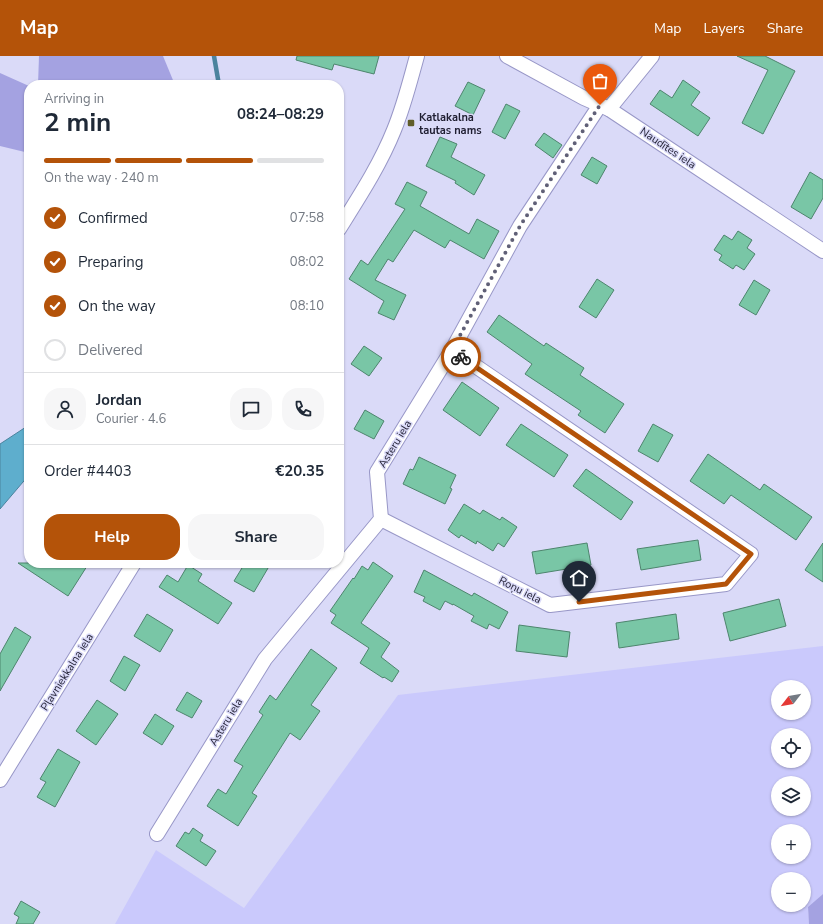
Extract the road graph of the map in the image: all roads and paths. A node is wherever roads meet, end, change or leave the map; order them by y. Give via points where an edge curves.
1 (416, 56) edge
2 (508, 56) edge
3 (652, 56) edge
4 (604, 107) junction
5 (344, 221) edge
6 (823, 251) edge
7 (452, 350) junction
8 (381, 519) junction
9 (344, 564) edge
10 (131, 568) edge
11 (340, 568) edge
12 (0, 780) edge
13 (157, 834) dead end

1 - 5 street via 405,101 394,131 373,174
2 - 4 street, Naudītes iela
3 - 4 street, Asteru iela
4 - 6 street, Naudītes iela
4 - 7 street, Asteru iela via 520,226
7 - 8 street, Asteru iela via 377,472
7 - 8 street, Roņu iela via 751,554 726,584 550,605
8 - 9 street, Asteru iela
10 - 12 street, Pļavniekkalna iela
11 - 13 street, Asteru iela via 265,659

